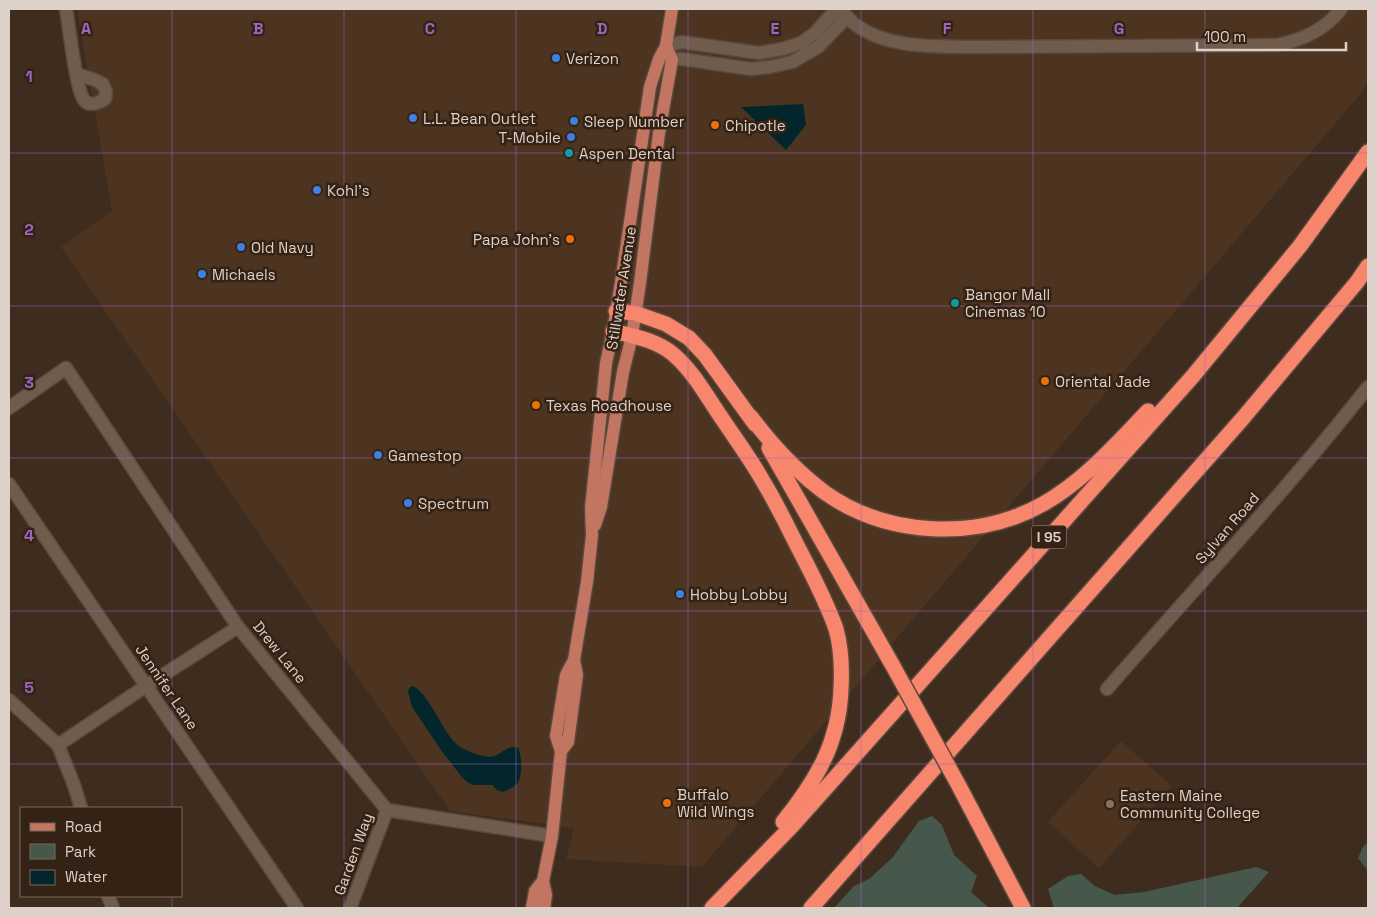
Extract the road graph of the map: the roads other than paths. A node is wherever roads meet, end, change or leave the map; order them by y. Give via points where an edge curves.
1 (66, 9) edge
2 (672, 9) edge
3 (1341, 9) edge
4 (842, 10) edge
5 (666, 46) junction
6 (665, 59) junction
7 (77, 74) dead end
8 (1368, 152) edge
9 (1368, 266) edge
10 (1265, 289) junction
11 (616, 311) junction
12 (635, 314) junction
13 (613, 331) junction
14 (632, 336) junction
15 (1368, 387) edge
16 (9, 408) edge
17 (750, 417) junction
18 (9, 484) edge
19 (592, 535) junction
20 (238, 627) junction
21 (146, 686) junction
22 (1107, 689) dead end
23 (9, 700) edge
24 (58, 745) junction
25 (81, 807) edge
26 (387, 810) junction
27 (552, 836) junction
28 (543, 881) junction
29 (297, 908) edge
30 (350, 908) edge
31 (532, 908) edge
32 (544, 908) edge
33 (712, 908) edge
34 (812, 908) edge
35 (1023, 908) edge

1 - 7 street
2 - 5 main road
3 - 4 street via 1318,30 1290,42 1192,46 924,46 881,38 856,25
4 - 5 street via 832,14 801,43 782,50 759,53 682,42
4 - 6 street via 843,21 818,47 792,62 751,68
5 - 6 main road
6 - 11 main road, Stillwater Avenue via 650,87
6 - 12 main road, Stillwater Avenue via 659,133
8 - 10 highway, I 95
9 - 34 highway via 1237,426
10 - 17 highway via 1101,459 1045,503 986,526 957,529 904,526 848,507 825,493 785,458
10 - 33 highway, I 95 via 1193,376 792,826
11 - 12 highway
11 - 13 main road, Stillwater Avenue
12 - 14 main road, Stillwater Avenue
12 - 17 highway via 666,324 689,338
13 - 14 highway
13 - 19 main road, Stillwater Avenue via 606,363 591,508
14 - 19 main road, Stillwater Avenue via 601,507
14 - 33 highway via 671,352 688,368 749,457 828,606 837,639 841,675 839,713 824,760 810,787
15 - 22 street, Sylvan Road
16 - 20 street, Drew Lane via 66,368
17 - 35 highway, bridge via 893,666
18 - 21 street, Jennifer Lane
19 - 27 main road, Stillwater Avenue via 574,660 577,675 568,742 560,751
20 - 21 street
20 - 26 street, Drew Lane
21 - 24 street
21 - 29 street, Jennifer Lane
23 - 24 street
24 - 25 street
26 - 27 street
26 - 30 street, Garden Way
27 - 28 main road, Stillwater Avenue
28 - 31 main road, Stillwater Avenue via 535,891
28 - 32 main road, Stillwater Avenue

